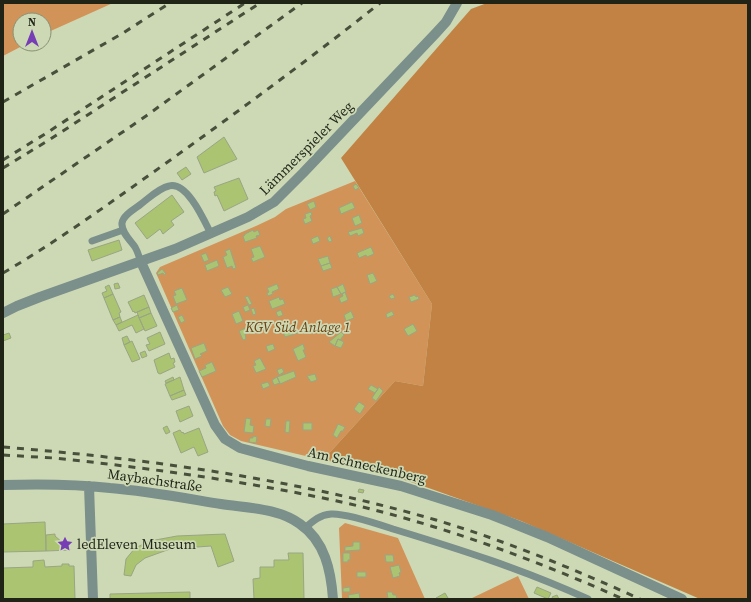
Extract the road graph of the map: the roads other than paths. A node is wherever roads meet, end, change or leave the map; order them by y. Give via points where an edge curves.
1 (457, 3) edge
2 (123, 230) junction
3 (211, 234) junction
4 (92, 241) dead end
5 (141, 262) junction
6 (3, 313) edge
7 (3, 485) edge
8 (89, 486) junction
9 (303, 525) junction
10 (93, 599) edge
11 (333, 599) edge
12 (588, 599) edge
13 (682, 599) edge

1 - 3 street, Lämmerspieler Weg via 436,33 280,196 258,213
2 - 3 lane via 122,221 125,217 165,187 175,185 184,190
2 - 4 lane
2 - 5 lane via 136,249
3 - 5 street, Lämmerspieler Weg
5 - 6 street, Lämmerspieler Weg via 40,297
5 - 13 street, Am Schneckenberg via 215,425 231,444 308,466 401,486 492,515 561,543
7 - 8 street, Maybachstraße
8 - 9 street, Maybachstraße via 140,491 277,513
8 - 10 street
9 - 11 street via 325,554
9 - 12 lane via 318,517 333,514 367,521 468,552

